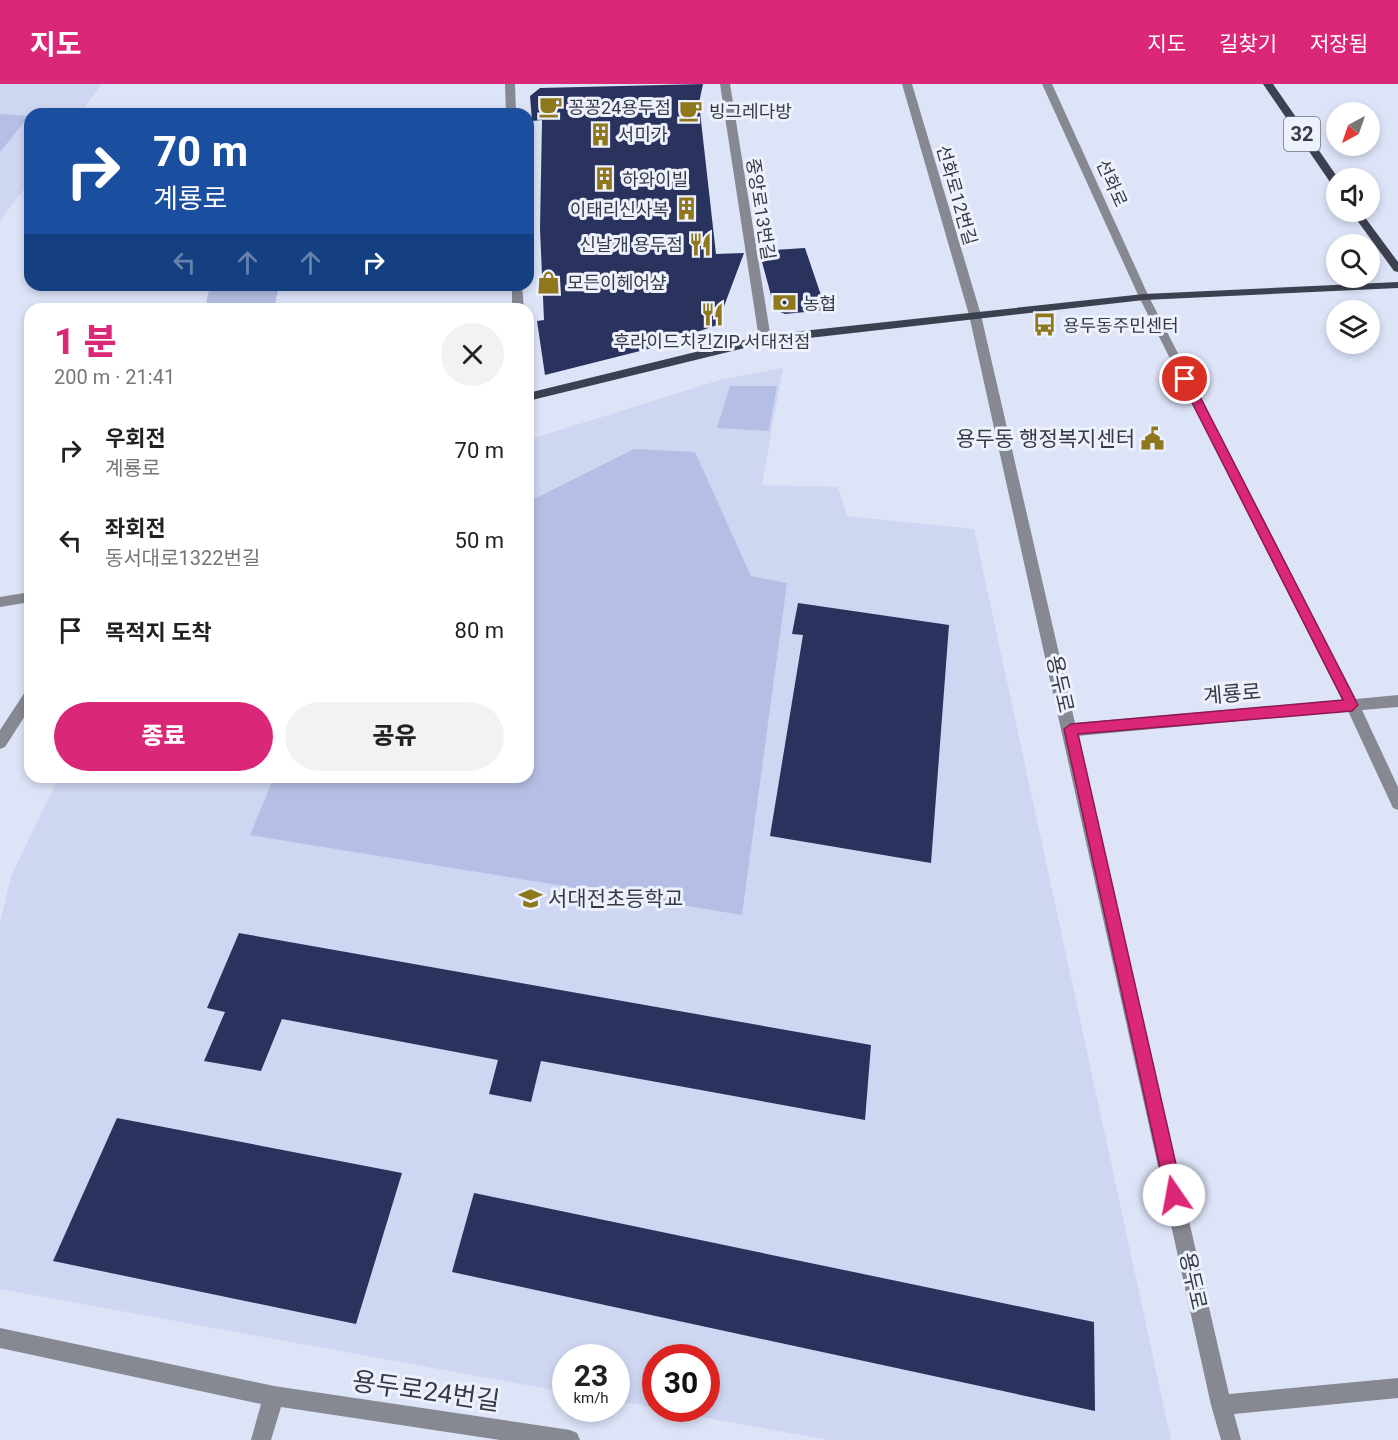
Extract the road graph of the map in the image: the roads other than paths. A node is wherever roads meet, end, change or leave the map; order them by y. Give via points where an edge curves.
1 (510, 84) edge
2 (725, 84) edge
3 (907, 84) edge
4 (1047, 84) edge
5 (1268, 84) edge
6 (511, 108) edge
7 (1326, 168) edge
8 (1363, 222) edge
9 (1398, 269) edge
10 (1398, 285) edge
11 (1144, 297) junction
12 (975, 315) junction
13 (765, 339) junction
14 (534, 396) edge
15 (24, 598) edge
16 (0, 602) edge
17 (1398, 701) edge
18 (24, 705) edge
19 (1352, 705) junction
20 (1071, 729) junction
21 (0, 743) edge
22 (1398, 803) edge
23 (0, 1338) edge
24 (1398, 1388) edge
25 (274, 1396) junction
26 (1221, 1404) junction
27 (261, 1440) edge
28 (570, 1440) edge
29 (1231, 1440) edge

1 - 6 street
2 - 13 street, 중앙로13번길
3 - 12 street, 선화로12번길
4 - 11 street, 선화로
5 - 7 main road, 32
8 - 9 main road
10 - 11 main road
11 - 12 main road
11 - 19 street, 선화로
12 - 13 main road
12 - 20 street, 용두로
13 - 14 main road
15 - 16 street
17 - 19 street, 계룡로
18 - 21 street
19 - 20 street, 계룡로
19 - 22 street, 선화로
20 - 26 street, 용두로
23 - 25 street, 용두로24번길
24 - 26 street
25 - 27 street
25 - 28 street, 용두로24번길
26 - 29 street, 용두로

